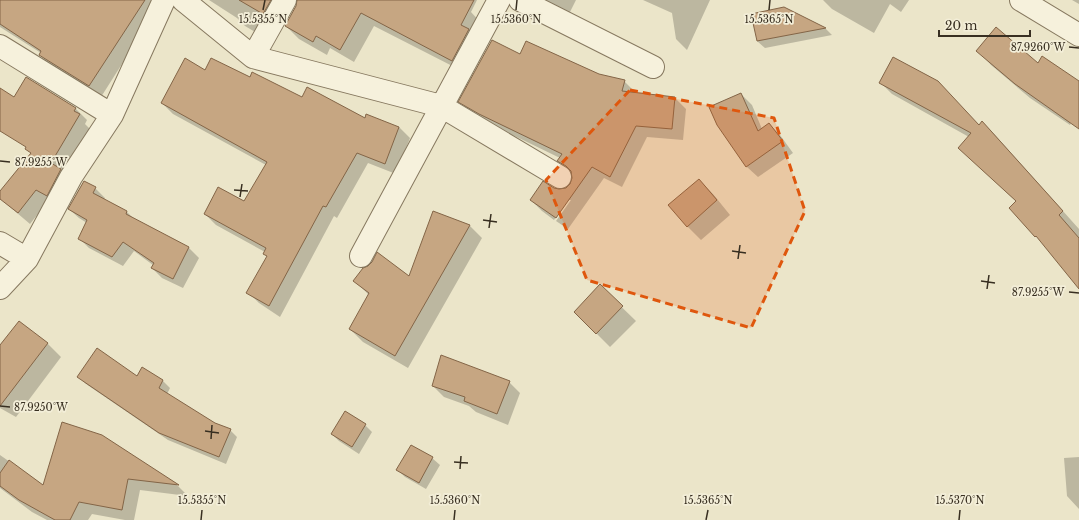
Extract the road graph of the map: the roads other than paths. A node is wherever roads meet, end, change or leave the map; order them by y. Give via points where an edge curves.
1 (164, 0) edge
2 (183, 0) edge
3 (284, 0) edge
4 (499, 0) edge
5 (520, 0) edge
6 (1021, 0) edge
7 (1079, 35) edge
8 (0, 46) edge
9 (253, 57) junction
10 (653, 67) dead end
11 (441, 106) junction
12 (112, 115) junction
13 (560, 177) dead end
14 (0, 244) edge
15 (361, 256) dead end
16 (27, 259) junction
17 (0, 288) edge

1 - 12 street
2 - 9 street
3 - 9 street
4 - 11 street
5 - 10 street
6 - 7 street
8 - 12 street
9 - 11 street
11 - 13 street
11 - 15 street
12 - 16 street via 71,178
14 - 16 street
16 - 17 street

